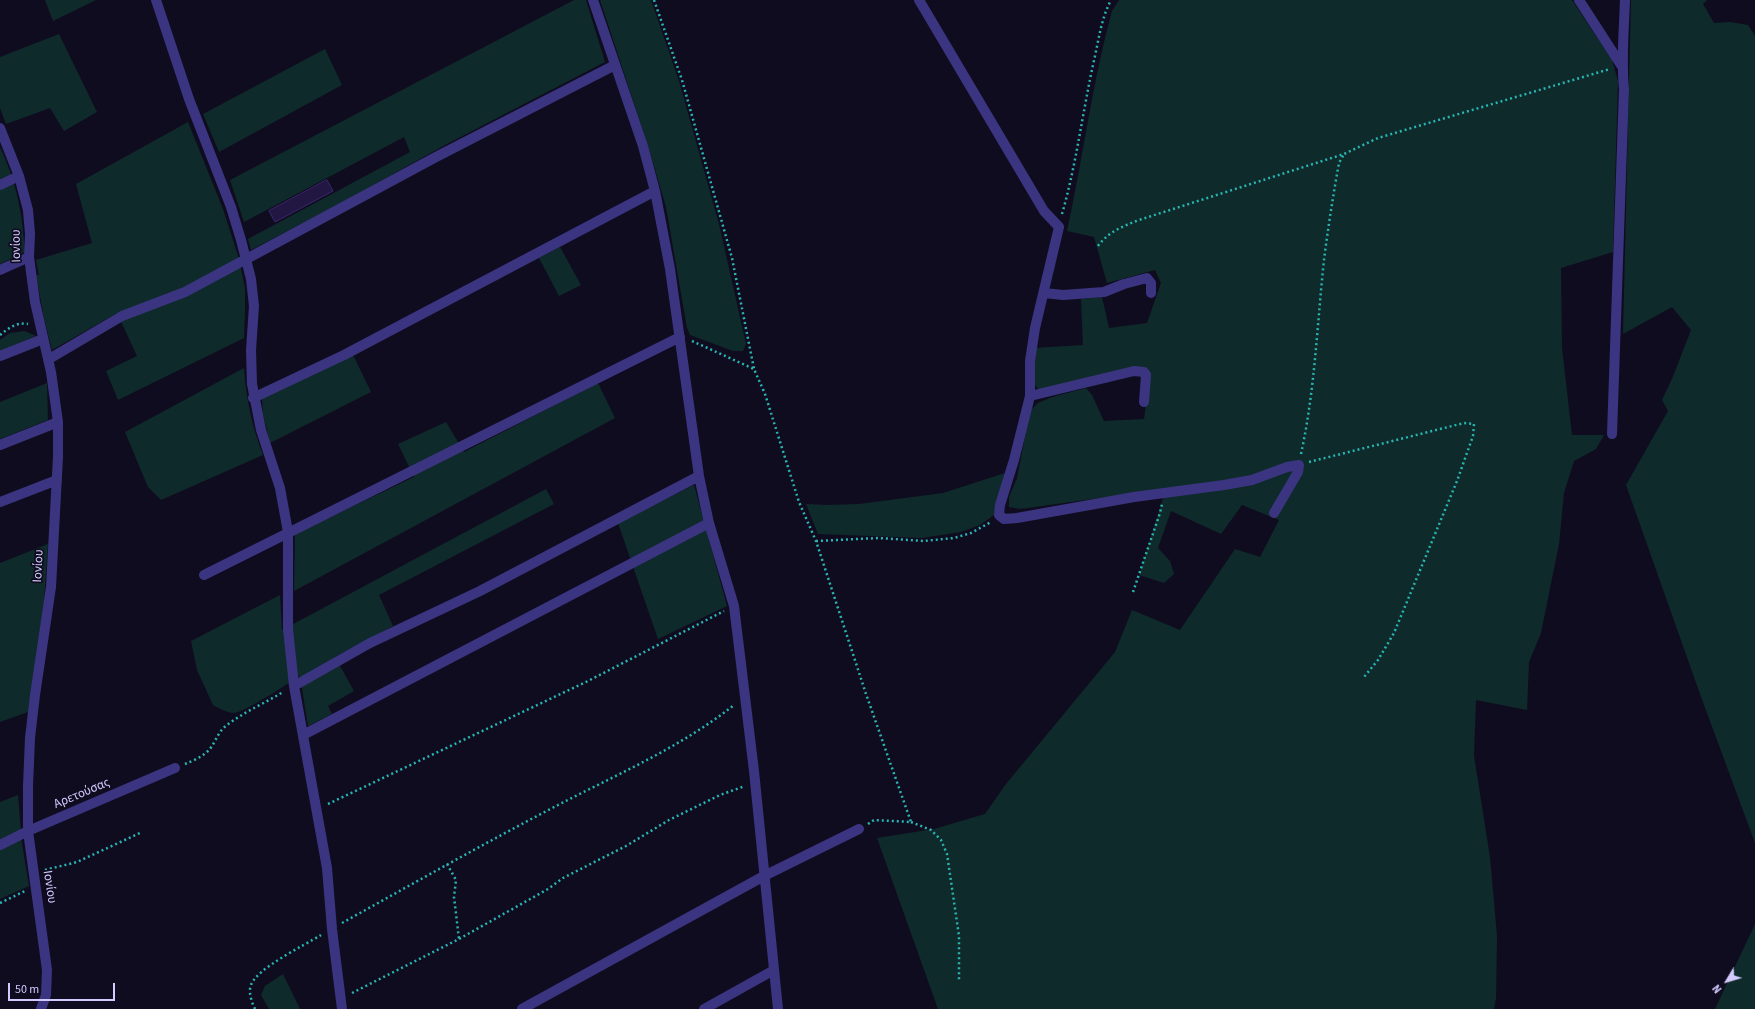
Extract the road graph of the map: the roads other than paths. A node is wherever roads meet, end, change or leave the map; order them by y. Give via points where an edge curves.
1 (156, 0) edge
2 (593, 0) edge
3 (919, 0) edge
4 (1579, 0) edge
5 (1625, 0) edge
6 (615, 65) junction
7 (1622, 65) junction
8 (0, 129) edge
9 (19, 176) junction
10 (0, 185) edge
11 (655, 191) junction
12 (29, 257) junction
13 (246, 258) junction
14 (0, 270) edge
15 (1044, 293) junction
16 (1151, 294) dead end
17 (680, 337) junction
18 (44, 339) junction
19 (0, 356) edge
20 (49, 359) junction
21 (1030, 396) junction
22 (254, 398) junction
23 (1144, 402) dead end
24 (58, 422) junction
25 (1612, 434) dead end
26 (0, 445) edge
27 (700, 476) junction
28 (57, 480) junction
29 (0, 502) edge
30 (1274, 513) dead end
31 (709, 523) junction
32 (288, 532) junction
33 (204, 575) dead end
34 (294, 686) junction
35 (303, 735) junction
36 (175, 768) road end
37 (859, 829) road end
38 (28, 831) junction
39 (0, 845) edge
40 (764, 876) junction
41 (774, 970) junction
42 (341, 1004) edge
43 (41, 1009) edge
44 (522, 1009) edge
45 (704, 1009) edge
46 (778, 1009) edge

1 - 13 street via 189,99 231,207
2 - 6 street
3 - 15 street via 1044,210 1059,227
4 - 7 street
5 - 7 street
6 - 11 street via 643,146
6 - 13 street
7 - 25 street via 1624,89
8 - 9 street, Ιονίου
9 - 10 street
9 - 12 street, Ιονίου via 30,220
11 - 17 street
11 - 22 street via 344,355
12 - 14 street
12 - 18 street, Ιονίου
13 - 20 street via 185,292 122,316
13 - 22 street via 253,298 251,350
15 - 16 street via 1063,295 1104,292 1147,278 1151,283
15 - 21 street via 1030,361
17 - 27 street
17 - 32 street
18 - 19 street
18 - 20 street, Ιονίου
20 - 24 street, Ιονίου
21 - 23 street via 1134,372 1144,372
21 - 30 street via 1000,505 999,516 1004,519 1252,480 1299,465 1298,472
22 - 32 street via 264,442 280,488
24 - 26 street
24 - 28 street, Ιονίου
27 - 31 street
27 - 34 street via 480,591 370,643
28 - 29 street
28 - 38 street, Ιονίου via 51,587 30,738
31 - 35 street
31 - 40 street via 734,606
32 - 33 street
32 - 34 street via 288,629
34 - 35 street
35 - 42 street via 326,868
36 - 38 street, Αρετούσας
37 - 40 street
38 - 39 street, Αρετούσας
38 - 43 street, Ιονίου via 48,970 46,994
40 - 41 street
40 - 44 street
41 - 45 street
41 - 46 street

